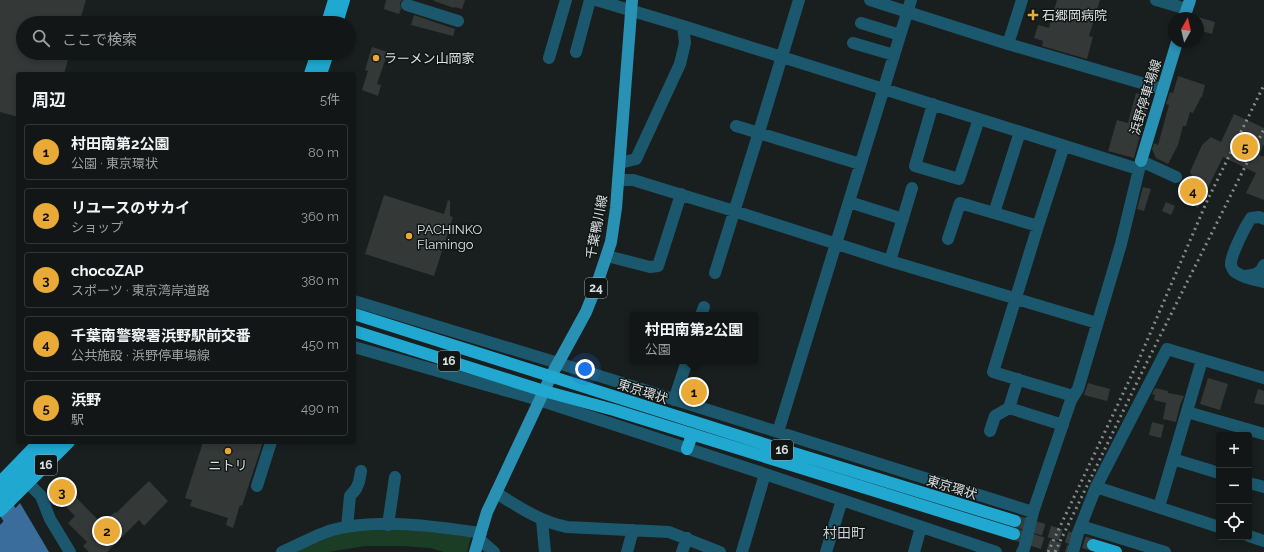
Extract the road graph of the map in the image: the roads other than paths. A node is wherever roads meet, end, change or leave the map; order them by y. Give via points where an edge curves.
1 (334, 0) edge
2 (344, 0) edge
3 (566, 0) edge
4 (597, 0) edge
5 (799, 0) edge
6 (870, 0) edge
7 (1022, 0) edge
8 (1156, 0) edge
9 (631, 5) edge
10 (909, 6) edge
11 (407, 7) edge
12 (1187, 9) edge
13 (329, 16) edge
14 (339, 16) edge
15 (458, 22) dead end
16 (861, 23) dead end
17 (683, 26) junction
18 (900, 35) junction
19 (853, 43) dead end
20 (1008, 44) junction
21 (1175, 48) edge
22 (576, 52) dead end
23 (894, 55) junction
24 (781, 57) junction
25 (549, 58) dead end
26 (315, 60) edge
27 (326, 60) edge
28 (311, 72) edge
29 (322, 72) edge
30 (883, 89) junction
31 (1162, 89) junction
32 (933, 104) junction
33 (979, 119) junction
34 (736, 126) dead end
35 (759, 132) junction
36 (1020, 132) junction
37 (1064, 146) junction
38 (620, 163) junction
39 (860, 164) junction
40 (1140, 165) junction
41 (1176, 177) dead end
42 (618, 180) junction
43 (912, 188) dead end
44 (681, 194) junction
45 (849, 202) junction
46 (734, 211) junction
47 (994, 213) junction
48 (903, 218) junction
49 (1264, 219) edge
50 (1038, 226) junction
51 (948, 239) dead end
52 (836, 244) junction
53 (607, 256) junction
54 (890, 261) junction
55 (1264, 265) edge
56 (715, 273) dead end
57 (1245, 276) junction
58 (1264, 282) edge
59 (1015, 298) junction
60 (356, 301) edge
61 (356, 315) edge
62 (1097, 323) junction
63 (356, 332) edge
64 (356, 348) edge
65 (1202, 360) junction
66 (558, 363) junction
67 (685, 364) edge
68 (551, 376) junction
69 (1264, 378) edge
70 (1018, 379) junction
71 (542, 396) junction
72 (1073, 396) junction
73 (674, 400) junction
74 (1009, 408) junction
75 (1187, 412) junction
76 (1063, 425) junction
77 (990, 431) dead end
78 (778, 432) junction
79 (1264, 434) edge
80 (692, 435) junction
81 (38, 444) edge
82 (52, 444) edge
83 (66, 444) edge
84 (270, 444) edge
85 (687, 449) junction
86 (1173, 459) junction
87 (361, 471) dead end
88 (1216, 473) edge
89 (765, 474) junction
90 (395, 477) dead end
91 (21, 479) junction
92 (0, 482) edge
93 (1252, 484) edge
94 (257, 486) dead end
95 (1096, 487) junction
96 (1264, 487) edge
97 (496, 492) junction
98 (0, 496) edge
99 (842, 500) junction
100 (1159, 507) junction
101 (0, 511) edge
102 (1033, 512) junction
103 (542, 520) junction
104 (1015, 521) tunnel mouth
105 (388, 525) junction
106 (1082, 526) junction
107 (1216, 526) edge
108 (347, 527) junction
109 (922, 527) junction
110 (633, 530) junction
111 (1014, 534) tunnel mouth
112 (480, 536) junction
113 (1252, 537) edge
114 (687, 538) junction
115 (1264, 541) edge
116 (1093, 545) tunnel mouth
117 (828, 551) edge
118 (70, 552) edge
119 (282, 552) edge
120 (475, 552) edge
121 (494, 552) edge
122 (545, 552) edge
123 (627, 552) edge
124 (682, 552) edge
125 (720, 552) edge
126 (742, 552) edge
127 (914, 552) edge
128 (996, 552) edge
129 (1022, 552) edge
130 (1073, 552) edge
131 (1116, 552) edge
132 (1165, 552) edge

1 - 13 highway
2 - 14 highway
3 - 25 street
4 - 9 street
4 - 22 street
5 - 24 street
6 - 10 street
7 - 20 street
8 - 12 street
9 - 17 street
9 - 38 main road, 千葉鴨川線 / 24
10 - 18 street
10 - 20 street
11 - 15 street
16 - 18 street
17 - 24 street
17 - 38 street via 685,44 680,64 636,159
18 - 23 street
19 - 23 street
20 - 31 street
21 - 31 main road, 浜野停車場線
23 - 30 street
24 - 30 street
24 - 35 street
26 - 28 highway
27 - 29 highway
30 - 32 street
30 - 39 street
31 - 40 main road, 浜野停車場線
32 - 33 street
32 - 33 street via 915,166 959,179
33 - 36 street
34 - 35 street
35 - 39 street
35 - 46 street
36 - 37 street
36 - 47 street
37 - 40 street
37 - 50 street
38 - 42 main road, 千葉鴨川線 / 24
39 - 45 street
40 - 41 street
40 - 62 street via 1121,244
42 - 44 street via 633,180
42 - 53 main road, 千葉鴨川線 / 24 via 616,208
43 - 48 street
44 - 46 street
44 - 53 street via 658,266 650,267
45 - 48 street
45 - 52 street
46 - 52 street
46 - 56 street
47 - 50 street
47 - 51 street via 960,203
48 - 54 street
49 - 57 street via 1250,218 1232,257 1233,270
50 - 59 street
52 - 54 street
52 - 78 street
53 - 66 main road, 千葉鴨川線 / 24 via 586,312
54 - 59 street
55 - 57 street via 1258,273
57 - 58 street
59 - 62 street
59 - 70 street via 993,372
60 - 66 street
61 - 68 highway, 東京環状 / 16
62 - 72 street via 1078,389
63 - 71 highway, 東京環状 / 16
64 - 71 street via 510,392
65 - 69 street
65 - 75 street
65 - 95 street via 1167,349
66 - 68 main road, 千葉鴨川線 / 24
66 - 73 street
67 - 73 street
68 - 71 main road, 千葉鴨川線 / 24
68 - 104 highway, 東京環状 / 16
70 - 72 street
70 - 74 street
71 - 80 highway, 東京環状 / 16 via 614,410
71 - 85 street
71 - 97 main road, 千葉鴨川線 / 24
72 - 76 street
73 - 78 street
74 - 76 street
74 - 77 street via 996,416
75 - 79 street
75 - 86 street
76 - 102 street
78 - 102 street
80 - 85 highway
80 - 111 highway, 東京環状 / 16
81 - 91 highway, 16
82 - 91 highway, 16
83 - 91 highway, 16
84 - 94 street
85 - 89 street
86 - 88 street
86 - 100 street
87 - 108 street via 356,489 350,496
89 - 99 street
89 - 126 street
90 - 105 street
91 - 92 highway, 16
91 - 98 highway, 16
91 - 101 highway, 16
91 - 118 street via 41,496 50,519
93 - 96 street
95 - 100 street
95 - 106 street
97 - 103 street
97 - 112 main road, 千葉鴨川線 / 24
99 - 109 street
99 - 117 street
100 - 107 street
102 - 129 street
103 - 110 street via 567,527
103 - 122 street
105 - 108 street
105 - 112 street via 431,526
106 - 130 street
106 - 132 street
108 - 119 street via 330,531
109 - 127 street
109 - 128 street
110 - 114 street via 669,532
110 - 123 street
112 - 120 main road, 千葉鴨川線 / 24
112 - 121 street
113 - 115 street
114 - 124 street
114 - 125 street
116 - 131 highway

